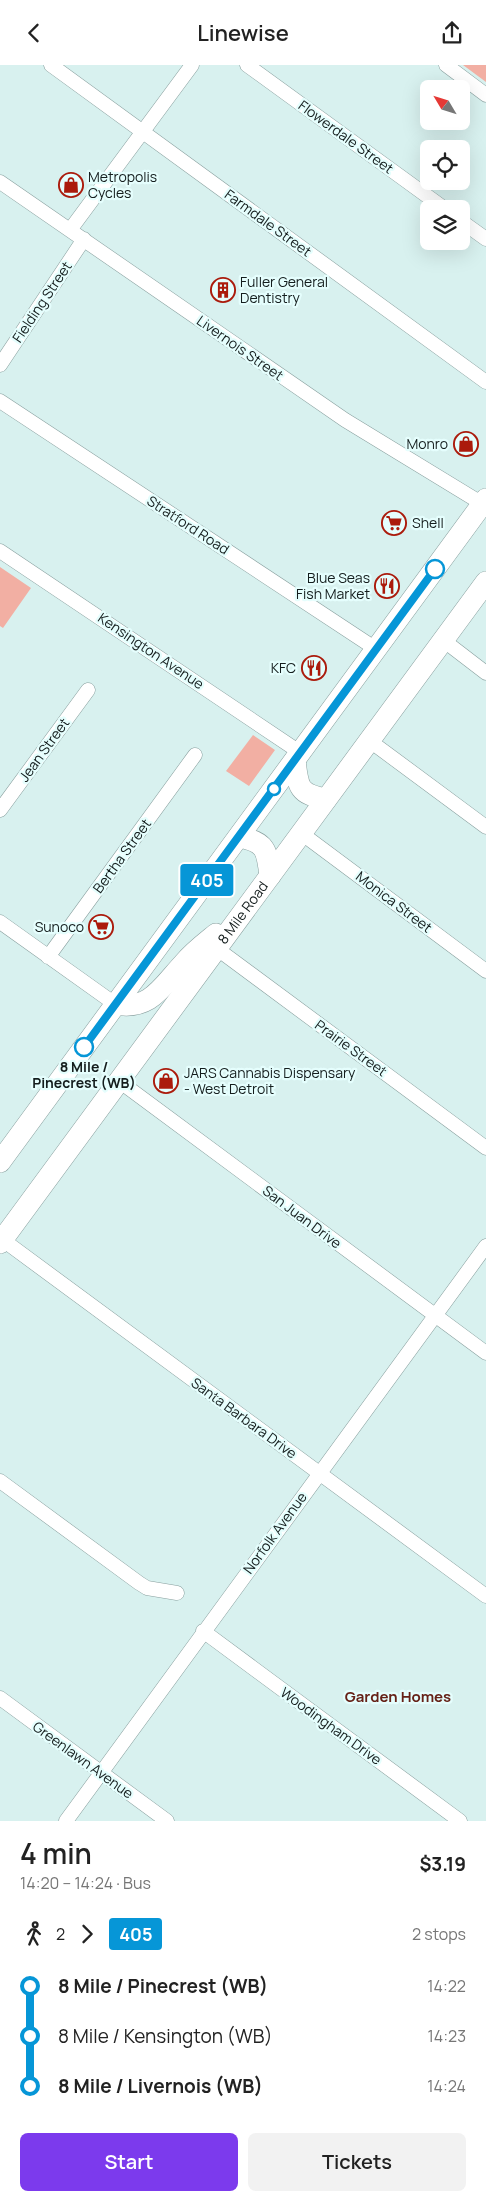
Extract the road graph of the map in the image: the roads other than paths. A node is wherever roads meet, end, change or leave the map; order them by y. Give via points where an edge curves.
1 (51, 65) edge
2 (192, 65) edge
3 (247, 65) edge
4 (446, 65) edge
5 (486, 95) edge
6 (143, 132) junction
7 (0, 182) edge
8 (433, 200) edge
9 (470, 227) edge
10 (70, 230) junction
11 (84, 239) junction
12 (486, 239) edge
13 (0, 365) edge
14 (486, 381) edge
15 (0, 401) edge
16 (485, 503) edge
17 (0, 551) edge
18 (486, 582) edge
19 (443, 641) junction
20 (376, 649) junction
21 (486, 673) edge
22 (88, 690) dead end
23 (370, 741) junction
24 (195, 755) dead end
25 (298, 756) junction
26 (326, 799) junction
27 (0, 810) edge
28 (486, 827) edge
29 (302, 833) junction
30 (239, 837) junction
31 (270, 876) junction
32 (244, 910) junction
33 (0, 922) edge
34 (216, 949) junction
35 (48, 957) junction
36 (486, 971) edge
37 (114, 1004) junction
38 (119, 1081) junction
39 (486, 1148) edge
40 (0, 1162) edge
41 (1, 1242) edge
42 (486, 1246) edge
43 (435, 1315) junction
44 (486, 1353) edge
45 (319, 1473) junction
46 (0, 1481) edge
47 (177, 1593) dead end
48 (486, 1596) edge
49 (203, 1631) junction
50 (0, 1698) edge
51 (101, 1773) junction
52 (66, 1821) edge
53 (166, 1821) edge
54 (460, 1821) edge

1 - 6 street, Farmdale Street
2 - 6 street
3 - 8 street, Flowerdale Street
4 - 5 street
6 - 10 street
6 - 14 street, Farmdale Street
7 - 10 street, Livernois Street
9 - 12 street
10 - 11 street, Livernois Street
11 - 13 street, Fielding Street
11 - 16 street, Livernois Street via 345,420
15 - 20 street, Stratford Road
16 - 20 highway
17 - 25 street, Kensington Avenue
18 - 19 highway, 8 Mile Road
19 - 21 street
19 - 23 highway, 8 Mile Road
20 - 25 highway
22 - 27 street, Jean Street
23 - 26 highway, 8 Mile Road
23 - 28 street
24 - 35 street, Bertha Street
25 - 26 highway via 297,777 303,791
25 - 30 highway
26 - 29 highway, 8 Mile Road
29 - 31 highway, 8 Mile Road
29 - 36 street, Monica Street
30 - 31 highway via 262,846 268,858
30 - 37 highway
31 - 32 highway, 8 Mile Road
32 - 34 highway, 8 Mile Road
32 - 37 highway via 184,961 156,994 135,1005
33 - 35 street
34 - 38 highway, 8 Mile Road
34 - 39 street, Prairie Street
35 - 37 street
37 - 40 highway
38 - 41 highway, 8 Mile Road
38 - 43 street, San Juan Drive
41 - 45 street, Santa Barbara Drive
42 - 43 street, Norfolk Avenue
43 - 44 street, San Juan Drive
43 - 45 street, Norfolk Avenue
45 - 48 street, Santa Barbara Drive
45 - 49 street, Norfolk Avenue
46 - 47 street via 139,1583 147,1588
49 - 51 street, Norfolk Avenue
49 - 54 street, Woodingham Drive
50 - 51 street, Greenlawn Avenue
51 - 52 street, Norfolk Avenue
51 - 53 street, Greenlawn Avenue

